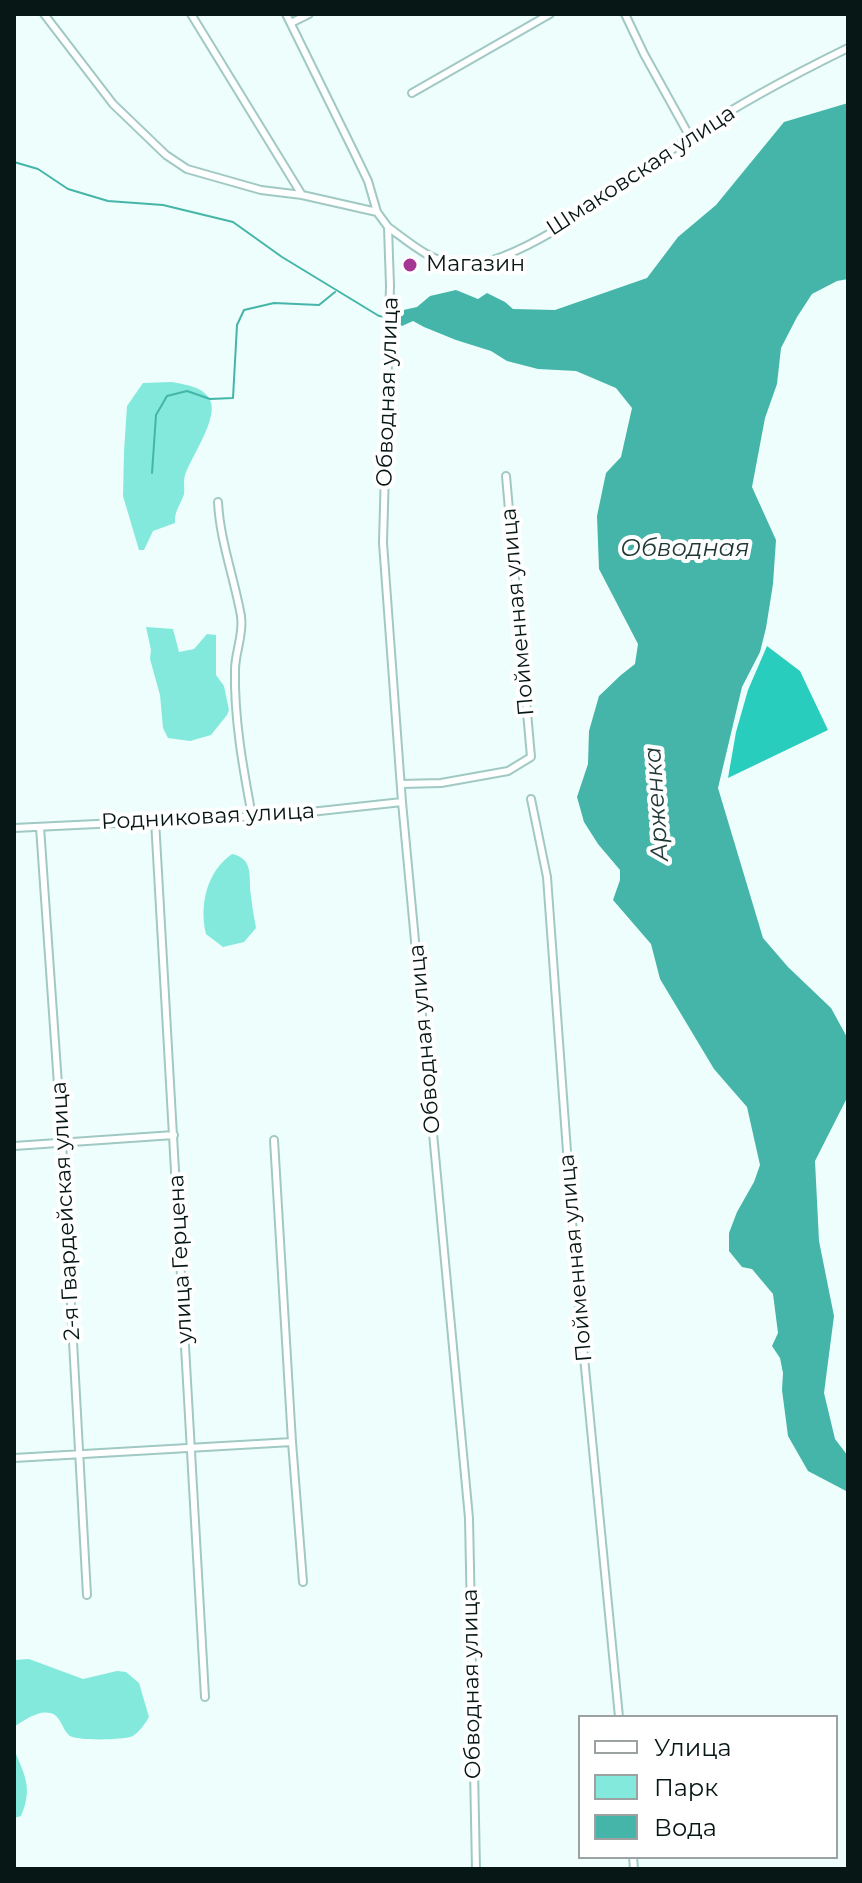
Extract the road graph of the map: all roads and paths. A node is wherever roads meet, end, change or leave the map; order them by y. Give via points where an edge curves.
1 (44, 14) edge
2 (191, 14) edge
3 (286, 14) edge
4 (309, 14) edge
5 (550, 14) edge
6 (625, 14) edge
7 (291, 23) junction
8 (848, 48) edge
9 (412, 93) dead end
10 (690, 137) junction
11 (302, 195) junction
12 (377, 212) junction
13 (388, 227) junction
14 (506, 476) dead end
15 (218, 502) dead end
16 (401, 784) junction
17 (531, 799) dead end
18 (402, 802) junction
19 (252, 816) junction
20 (155, 820) junction
21 (40, 827) junction
22 (14, 828) edge
23 (174, 1135) junction
24 (274, 1140) dead end
25 (62, 1142) junction
26 (14, 1146) edge
27 (292, 1442) junction
28 (190, 1449) junction
29 (80, 1453) junction
30 (14, 1458) edge
31 (303, 1582) dead end
32 (87, 1595) dead end
33 (205, 1697) dead end
34 (619, 1715) edge
35 (476, 1869) edge

1 - 11 street via 113,104 166,155 210,176
2 - 11 street
3 - 7 street
4 - 7 street
5 - 9 street
6 - 10 street
7 - 12 street via 363,170
8 - 10 street, Шмаковская улица
10 - 13 street, Шмаковская улица via 587,211 490,261 459,265 432,258
11 - 12 street
12 - 13 street
13 - 16 street, Обводная улица via 383,543
14 - 16 street, Пойменная улица via 531,757 508,771
15 - 19 street via 241,619 235,671 237,729
16 - 18 street, Обводная улица
17 - 34 street, Пойменная улица via 547,877 576,1275
18 - 19 street, Родниковая улица
18 - 35 street, Обводная улица via 469,1518
19 - 20 street, Родниковая улица
20 - 21 street, Родниковая улица
20 - 23 street, улица Герцена
21 - 22 street, Родниковая улица
21 - 25 street, 2-я Гвардейская улица
23 - 25 street
23 - 28 street, улица Герцена
24 - 27 street
25 - 26 street
25 - 29 street, 2-я Гвардейская улица
27 - 28 street
27 - 31 street
28 - 29 street
28 - 33 street, улица Герцена
29 - 30 street
29 - 32 street, 2-я Гвардейская улица

